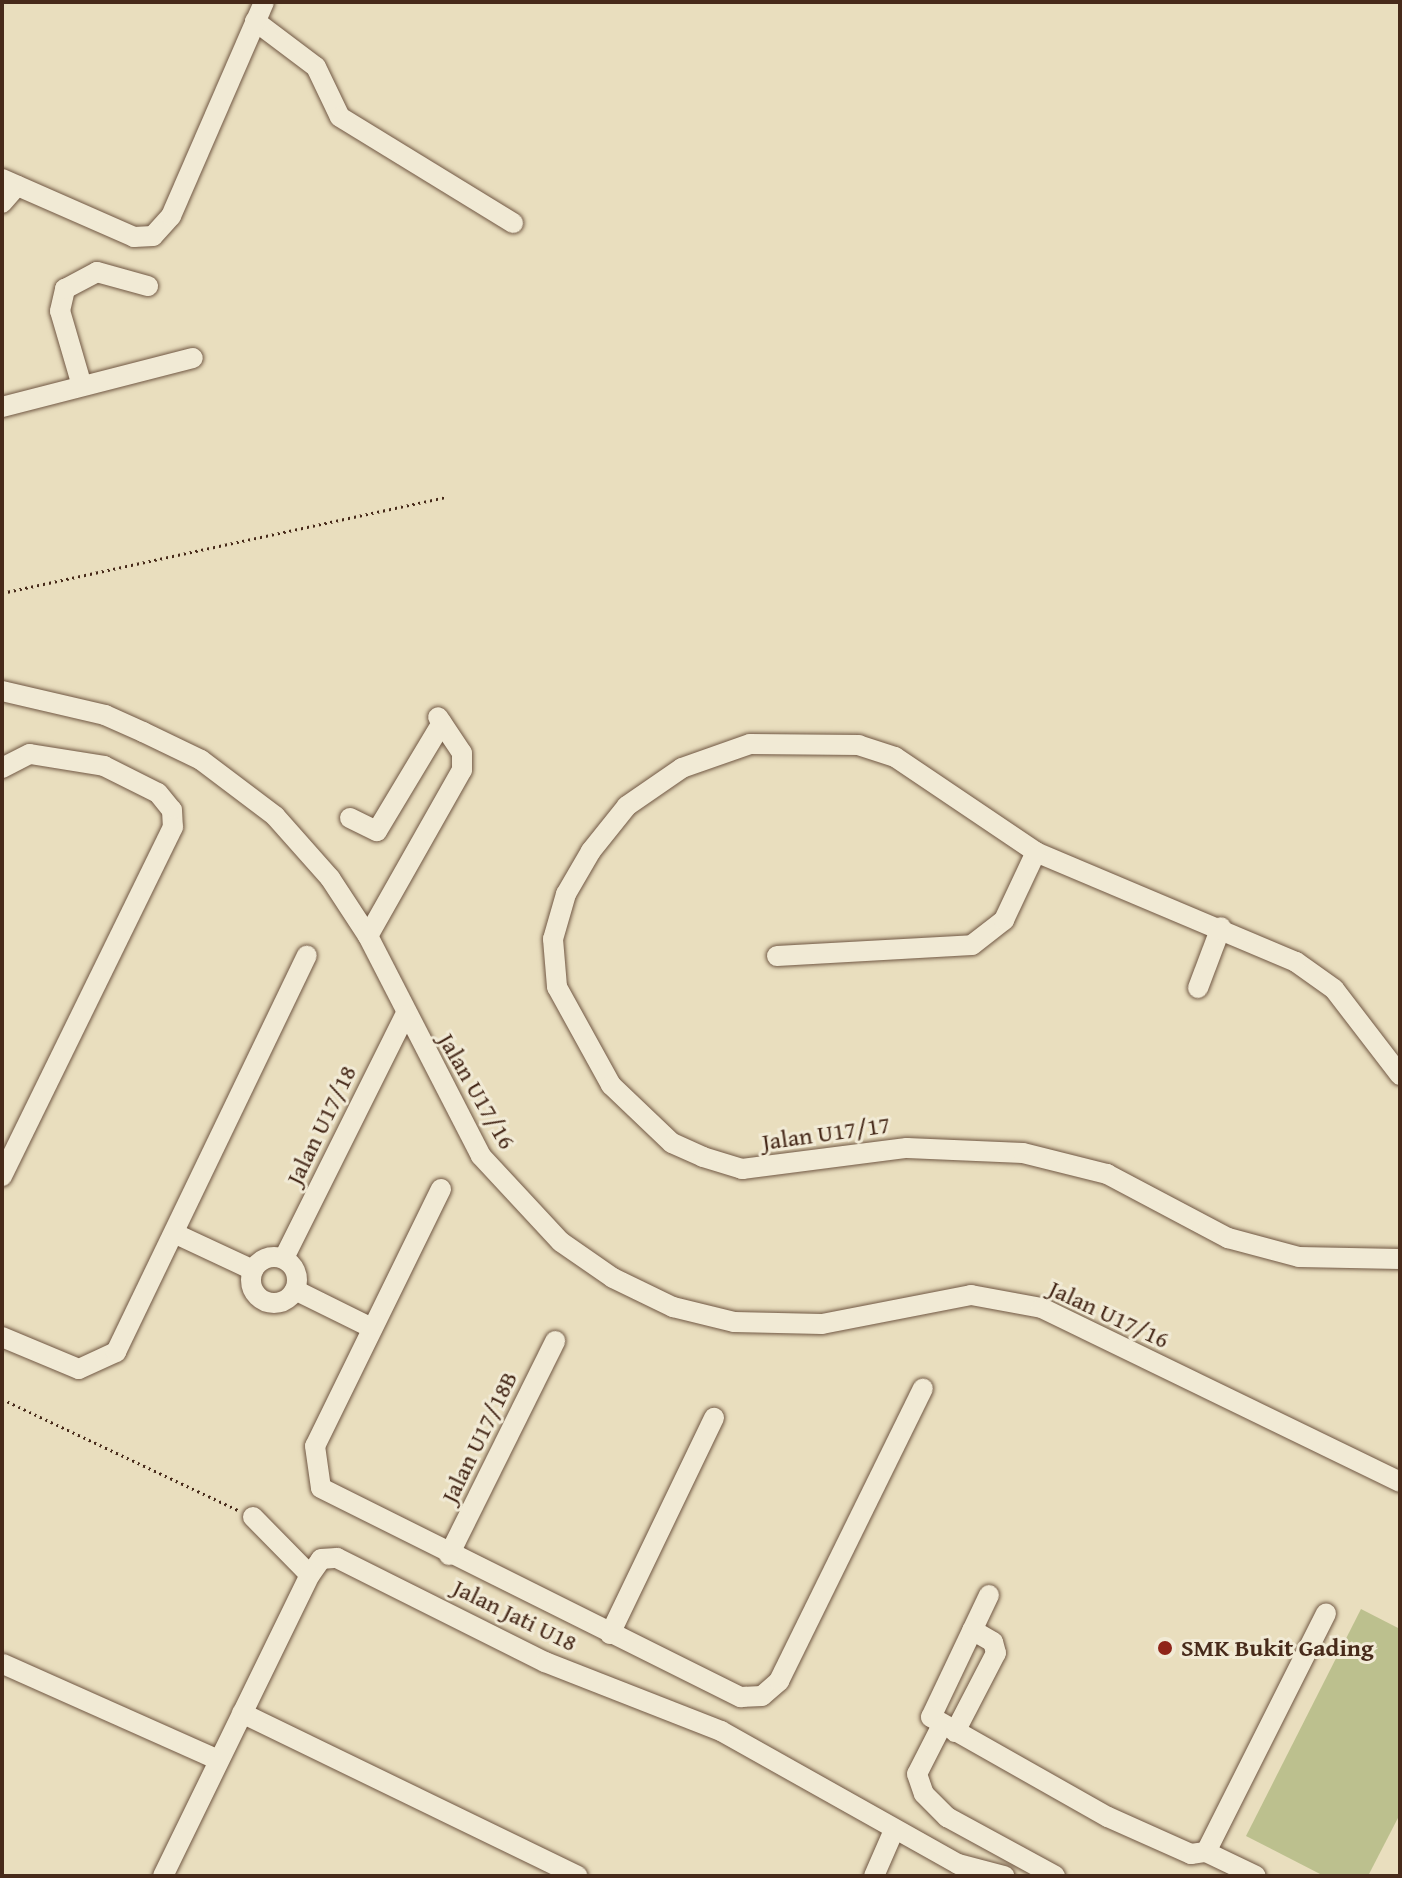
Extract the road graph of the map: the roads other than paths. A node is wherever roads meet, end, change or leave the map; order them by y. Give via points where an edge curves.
1 (260, 12) edge
2 (10, 182) edge
3 (2, 203) edge
4 (513, 223) dead end
5 (148, 286) dead end
6 (193, 358) dead end
7 (82, 386) junction
8 (2, 407) edge
9 (2, 691) edge
10 (2, 768) edge
11 (350, 818) dead end
12 (1036, 852) junction
13 (1221, 927) junction
14 (368, 936) junction
15 (307, 956) dead end
16 (777, 956) dead end
17 (1198, 988) dead end
18 (405, 1015) junction
19 (1400, 1075) edge
20 (2, 1176) edge
21 (441, 1189) dead end
22 (178, 1235) junction
23 (284, 1258) junction
24 (1400, 1259) edge
25 (253, 1270) junction
26 (295, 1290) junction
27 (372, 1328) junction
28 (2, 1337) edge
29 (555, 1341) dead end
30 (923, 1388) dead end
31 (714, 1418) dead end
32 (1400, 1482) edge
33 (253, 1517) road end
34 (449, 1555) junction
35 (310, 1575) junction
36 (989, 1595) dead end
37 (1326, 1613) dead end
38 (972, 1630) junction
39 (610, 1634) junction
40 (3, 1664) edge
41 (242, 1713) junction
42 (948, 1729) junction
43 (219, 1760) junction
44 (894, 1830) junction
45 (1206, 1852) junction
46 (163, 1876) edge
47 (577, 1876) edge
48 (874, 1876) edge
49 (1004, 1876) edge
50 (1055, 1876) edge
51 (1256, 1876) edge

1 - 2 street via 171,216 153,236 134,237
1 - 4 street via 316,67 340,117
2 - 3 street
5 - 7 street via 97,272 65,289 60,311
6 - 7 street
7 - 8 street
9 - 14 street, Jalan U17/16 via 105,715 201,760 275,816 330,878
10 - 20 street via 30,754 104,766 158,793 172,810 173,827
11 - 14 street via 377,831 440,720 462,753 462,770
12 - 13 street, Jalan U17/17
12 - 16 street via 1004,920 972,945
12 - 24 street, Jalan U17/17 via 895,757 822,740 750,744 682,768 627,806 609,828 566,894 553,939 557,987 619,1095 672,1143 703,1157 742,1169 907,1148 1023,1153 1107,1174 1242,1242 1299,1257
13 - 17 street
13 - 19 street, Jalan U17/17 via 1334,989
14 - 18 street, Jalan U17/16
15 - 22 street
18 - 23 street, Jalan U17/18
18 - 32 street, Jalan U17/16 via 455,1114 519,1202 613,1278 673,1307 778,1325 971,1295 1042,1308
21 - 27 street
22 - 25 street
22 - 28 street via 116,1352 97,1366 59,1366
23 - 25 street via 270,1257
23 - 26 street via 295,1268
25 - 26 street via 255,1293 268,1303
26 - 27 street
27 - 34 street via 315,1446 314,1475 333,1499
29 - 34 street, Jalan U17/18B
30 - 39 street via 779,1681 762,1696 741,1697
31 - 39 street
33 - 35 street
34 - 39 street
35 - 41 street
35 - 44 street, Jalan Jati U18 via 321,1559 353,1563 545,1662 721,1731
36 - 38 street
37 - 45 street
38 - 42 street via 932,1711
38 - 42 street via 993,1642 996,1653
40 - 43 street
41 - 43 street
41 - 47 street
42 - 45 street via 1108,1817 1191,1854
42 - 50 street via 917,1774 924,1794 947,1817
43 - 46 street
44 - 48 street
44 - 49 street, Jalan Jati U18 via 958,1864
45 - 51 street

